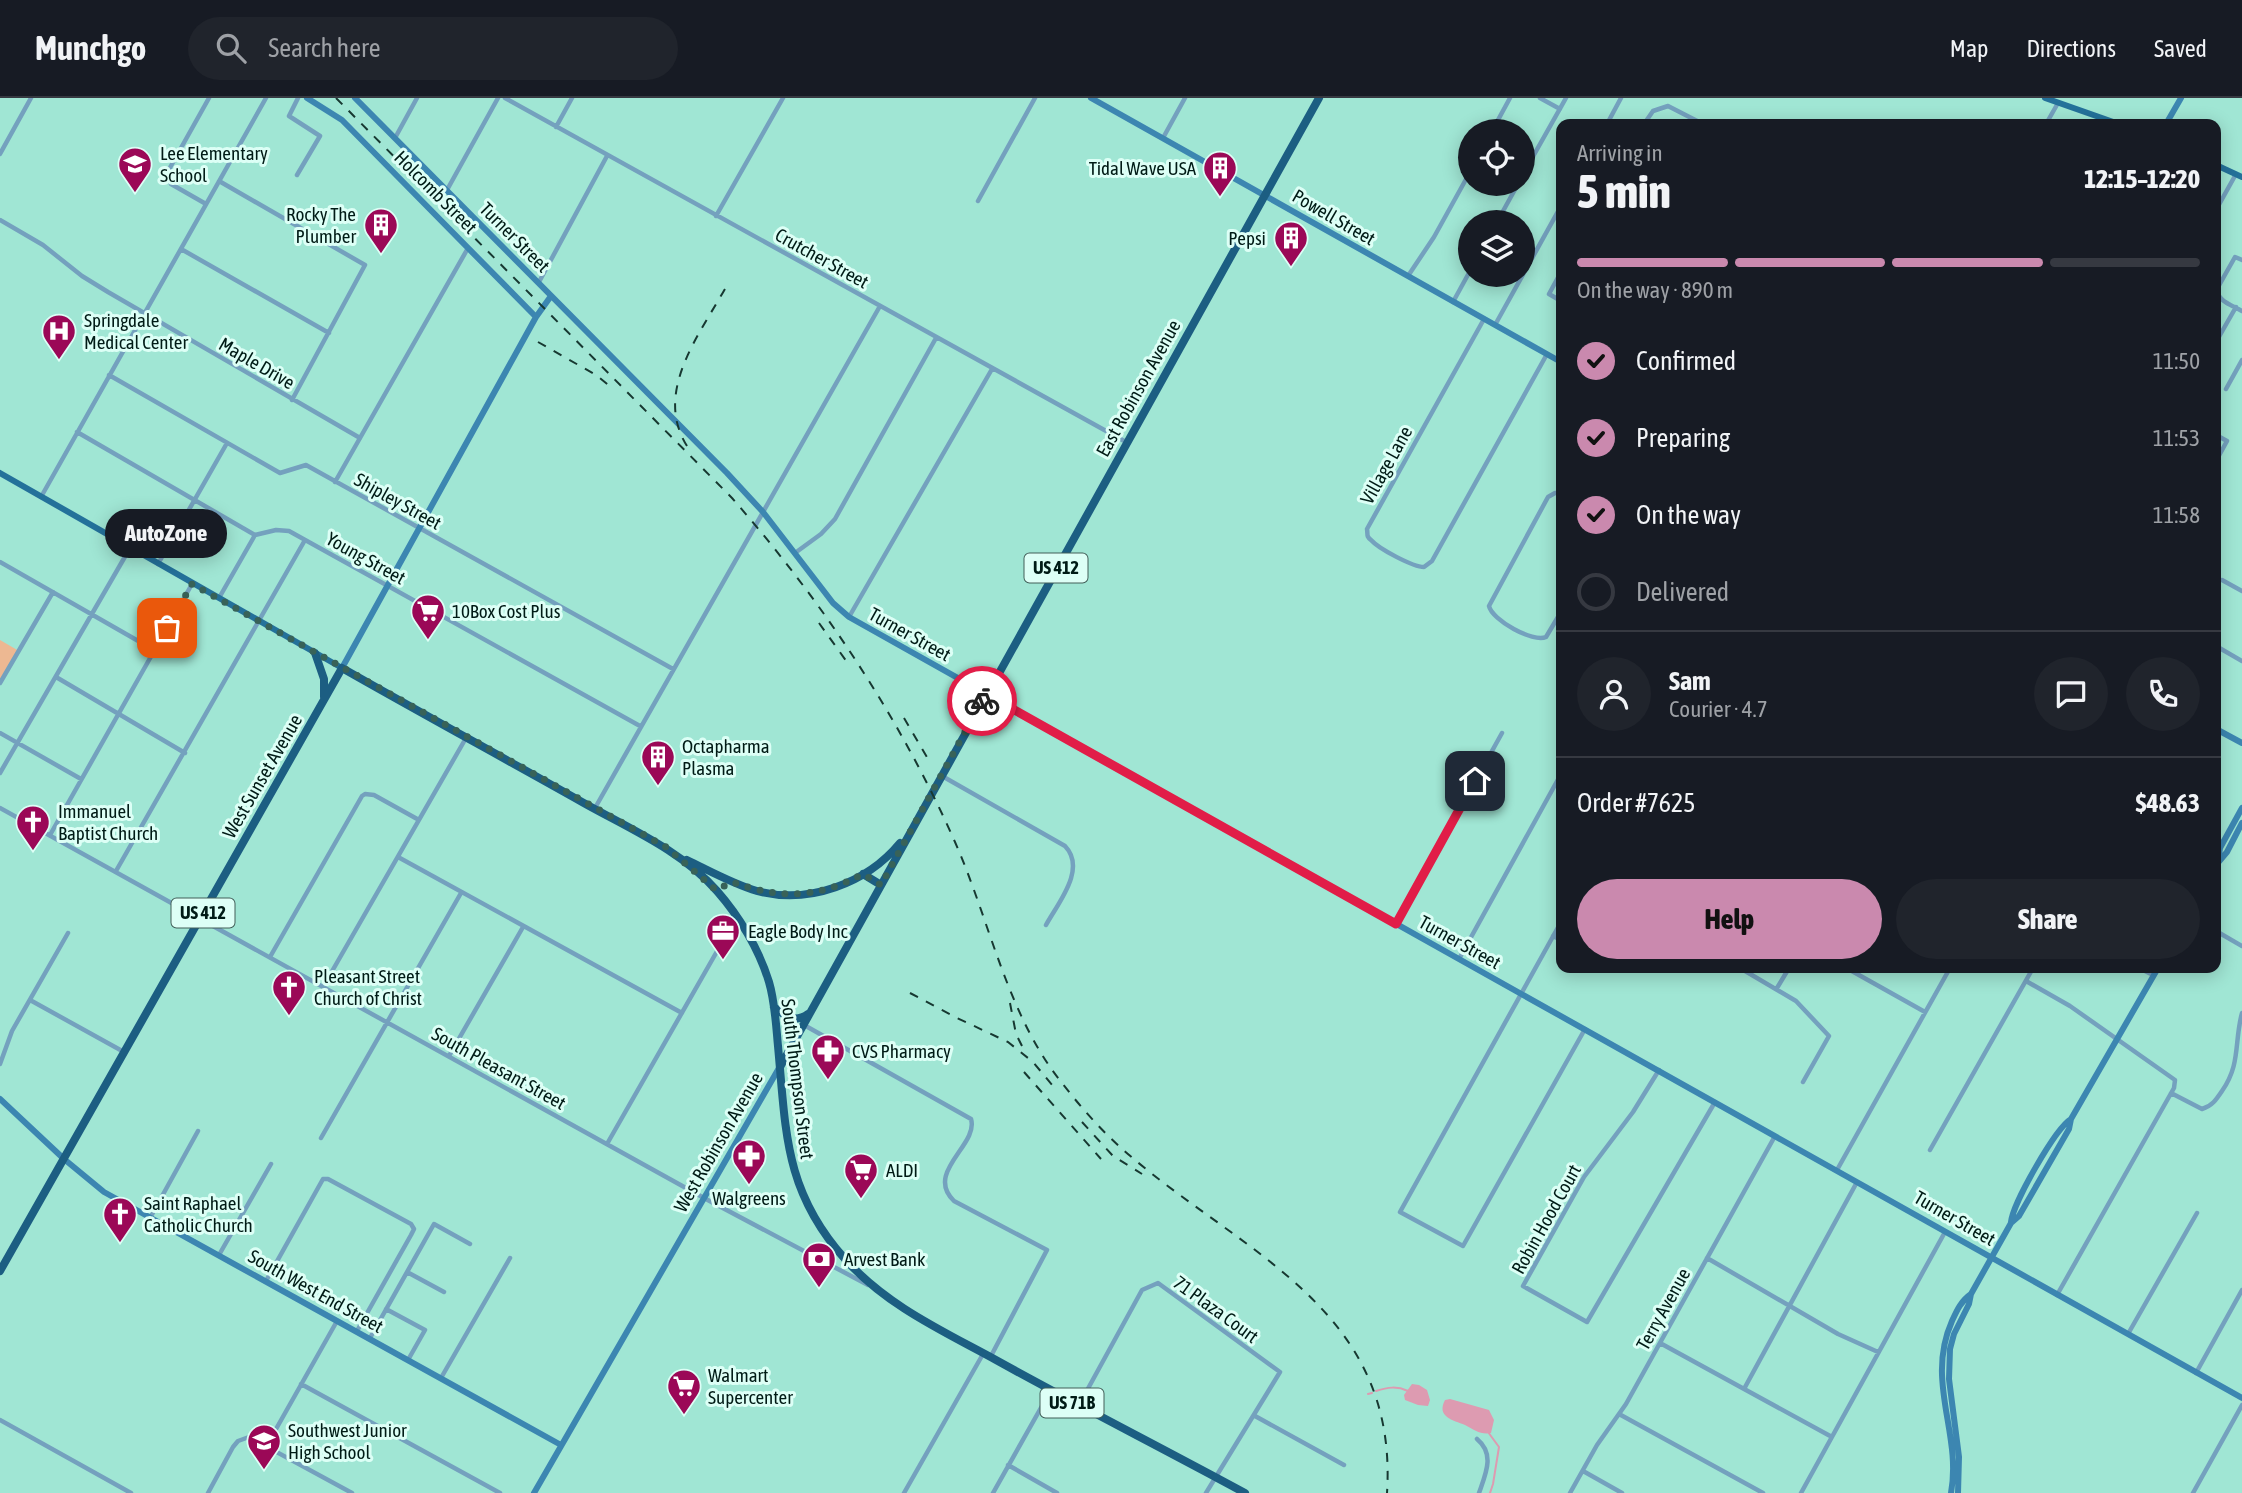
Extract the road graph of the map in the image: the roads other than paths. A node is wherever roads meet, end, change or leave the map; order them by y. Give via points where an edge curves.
1 (32, 98) edge
2 (209, 98) edge
3 (266, 98) edge
4 (298, 98) edge
5 (307, 98) edge
6 (355, 98) edge
7 (417, 98) edge
8 (498, 98) edge
9 (505, 98) edge
10 (572, 98) edge
11 (783, 98) edge
12 (1035, 98) edge
13 (1091, 98) edge
14 (1185, 98) edge
15 (1319, 98) edge
16 (1510, 98) edge
17 (1540, 98) edge
18 (1566, 98) edge
19 (1621, 98) edge
20 (2045, 98) edge
21 (2181, 98) edge
22 (1100, 100) edge
23 (2058, 103) junction
24 (1560, 109) junction
25 (1499, 119) edge
26 (1610, 119) edge
27 (1647, 119) edge
28 (1693, 119) edge
29 (2049, 119) edge
30 (2104, 119) edge
31 (2169, 119) edge
32 (556, 127) junction
33 (0, 135) edge
34 (395, 138) junction
35 (1163, 138) junction
36 (8, 140) junction
37 (1535, 153) edge
38 (0, 154) edge
39 (607, 156) junction
40 (2221, 167) edge
41 (297, 175) dead end
42 (2239, 175) edge
43 (219, 181) junction
44 (446, 191) junction
45 (1458, 194) edge
46 (1265, 195) junction
47 (978, 201) dead end
48 (2221, 202) edge
49 (206, 204) junction
50 (1556, 215) edge
51 (716, 216) junction
52 (0, 220) edge
53 (469, 247) junction
54 (181, 249) junction
55 (2242, 260) edge
56 (1408, 276) junction
57 (1556, 281) edge
58 (538, 282) junction
59 (2221, 282) edge
60 (1461, 287) edge
61 (551, 296) junction
62 (1556, 298) edge
63 (2221, 299) edge
64 (1453, 302) junction
65 (880, 306) junction
66 (2235, 307) junction
67 (2242, 311) edge
68 (145, 314) junction
69 (536, 317) junction
70 (1484, 319) junction
71 (1495, 325) junction
72 (328, 333) junction
73 (2221, 333) edge
74 (936, 338) junction
75 (1547, 354) junction
76 (1556, 359) edge
77 (2242, 360) edge
78 (993, 369) junction
79 (109, 375) junction
80 (2226, 389) dead end
81 (292, 400) junction
82 (77, 432) junction
83 (360, 438) junction
84 (2221, 438) edge
85 (1126, 442) junction
86 (227, 443) junction
87 (2221, 452) edge
88 (0, 473) edge
89 (335, 482) junction
90 (1556, 494) edge
91 (41, 496) junction
92 (195, 500) junction
93 (763, 512) junction
94 (419, 529) junction
95 (254, 535) junction
96 (305, 540) junction
97 (130, 548) junction
98 (795, 553) junction
99 (0, 562) edge
100 (158, 564) junction
101 (2222, 580) dead end
102 (192, 584) junction
103 (387, 586) junction
104 (2242, 591) edge
105 (53, 592) junction
106 (219, 599) junction
107 (92, 614) junction
108 (849, 617) junction
109 (260, 622) junction
110 (1556, 622) edge
111 (2221, 649) edge
112 (154, 650) junction
113 (315, 653) junction
114 (2242, 661) edge
115 (342, 668) junction
116 (673, 669) junction
117 (55, 677) junction
118 (0, 683) edge
119 (986, 694) junction
120 (324, 699) junction
121 (118, 714) junction
122 (640, 726) junction
123 (2221, 732) edge
124 (0, 733) edge
125 (1502, 733) dead end
126 (466, 738) junction
127 (18, 743) junction
128 (2242, 743) edge
129 (185, 753) junction
130 (0, 773) edge
131 (941, 776) junction
132 (81, 779) junction
133 (1556, 783) edge
134 (0, 808) edge
135 (594, 808) junction
136 (2242, 808) edge
137 (419, 820) junction
138 (2242, 823) edge
139 (911, 830) junction
140 (50, 835) junction
141 (2221, 846) edge
142 (677, 856) junction
143 (398, 857) junction
144 (2221, 857) edge
145 (116, 871) junction
146 (865, 873) junction
147 (732, 882) junction
148 (883, 882) junction
149 (716, 890) junction
150 (461, 893) junction
151 (736, 917) junction
152 (200, 918) junction
153 (1396, 924) junction
154 (1046, 925) dead end
155 (523, 927) junction
156 (1556, 931) edge
157 (68, 933) dead end
158 (2221, 934) edge
159 (1553, 936) junction
160 (1556, 938) edge
161 (2242, 946) edge
162 (270, 957) junction
163 (1459, 959) junction
164 (1749, 973) edge
165 (1786, 973) edge
166 (1855, 973) edge
167 (1947, 973) edge
168 (2031, 973) edge
169 (2149, 973) edge
170 (2153, 975) joint
171 (2026, 981) junction
172 (323, 987) junction
173 (1777, 988) junction
174 (1521, 993) junction
175 (30, 1000) junction
176 (814, 1006) junction
177 (774, 1007) junction
178 (1925, 1012) junction
179 (682, 1013) junction
180 (2242, 1013) edge
181 (387, 1022) junction
182 (804, 1025) junction
183 (1585, 1028) junction
184 (2241, 1034) edge
185 (2116, 1040) junction
186 (124, 1052) junction
187 (449, 1056) junction
188 (0, 1064) edge
189 (780, 1067) junction
190 (1659, 1070) junction
191 (1803, 1082) dead end
192 (2171, 1093) junction
193 (0, 1099) edge
194 (1715, 1101) junction
195 (198, 1131) dead end
196 (1776, 1135) junction
197 (321, 1138) dead end
198 (607, 1144) junction
199 (1930, 1150) dead end
200 (64, 1159) junction
201 (271, 1164) dead end
202 (1837, 1170) junction
203 (1857, 1181) junction
204 (704, 1198) junction
205 (2197, 1213) dead end
206 (150, 1218) junction
207 (1945, 1231) junction
208 (470, 1244) dead end
209 (219, 1255) junction
210 (1991, 1257) junction
211 (509, 1258) dead end
212 (1707, 1258) junction
213 (0, 1271) edge
214 (407, 1272) junction
215 (266, 1281) junction
216 (875, 1289) junction
217 (2242, 1290) edge
218 (444, 1292) dead end
219 (1970, 1294) junction
220 (2057, 1295) junction
221 (1790, 1305) junction
222 (386, 1309) junction
223 (337, 1320) junction
224 (357, 1331) junction
225 (2128, 1335) junction
226 (370, 1338) junction
227 (1660, 1343) junction
228 (1878, 1352) junction
229 (987, 1355) junction
230 (408, 1360) junction
231 (2196, 1373) junction
232 (442, 1378) junction
233 (301, 1384) junction
234 (1745, 1389) junction
235 (1051, 1391) junction
236 (2242, 1398) edge
237 (2242, 1405) edge
238 (1078, 1406) junction
239 (1619, 1414) junction
240 (1255, 1416) junction
241 (0, 1420) edge
242 (1832, 1437) junction
243 (1477, 1439) dead end
244 (267, 1445) junction
245 (561, 1445) junction
246 (1008, 1465) junction
247 (1344, 1465) dead end
248 (1583, 1471) junction
249 (1216, 1478) junction
250 (131, 1493) edge
251 (208, 1493) edge
252 (352, 1493) edge
253 (500, 1493) edge
254 (534, 1493) edge
255 (904, 1493) edge
256 (993, 1493) edge
257 (1057, 1493) edge
258 (1206, 1493) edge
259 (1245, 1493) edge
260 (1479, 1493) edge
261 (1570, 1493) edge
262 (1622, 1493) edge
263 (1763, 1493) edge
264 (1801, 1493) edge
265 (1951, 1493) edge
266 (1958, 1493) edge
267 (2193, 1493) edge

1 - 36 street
2 - 49 street via 167,173 171,184
3 - 43 street
4 - 41 street via 289,116 320,136
5 - 53 street, Holcomb Street via 342,120
6 - 34 street, Turner Street
7 - 34 street
8 - 44 street
9 - 32 street, Crutcher Street
10 - 32 street
11 - 51 street
12 - 47 street
13 - 22 street, Powell Street
14 - 35 street
15 - 46 highway, East Robinson Avenue / US 412
16 - 25 street
17 - 24 street
18 - 24 street
19 - 26 street
20 - 23 main road
21 - 31 street
22 - 35 street, Powell Street
23 - 29 street
23 - 30 main road
24 - 37 street
27 - 28 street via 1653,111 1668,106
32 - 39 street, Crutcher Street
33 - 36 street
34 - 44 street, Turner Street
35 - 46 street, Powell Street
36 - 38 street
39 - 51 street, Crutcher Street
39 - 58 street
40 - 42 main road
42 - 48 street
43 - 49 street
43 - 72 street via 365,265
44 - 58 street, Turner Street
45 - 56 street
46 - 56 street, Powell Street
46 - 85 highway, East Robinson Avenue / US 412
49 - 54 street
50 - 71 street
51 - 65 street, Crutcher Street
52 - 68 street, Maple Drive
53 - 69 street, Holcomb Street
53 - 83 street
54 - 68 street
54 - 72 street
55 - 59 street via 2235,257
56 - 64 street, Powell Street
57 - 62 street via 1549,294
58 - 61 street, Turner Street
60 - 64 street
61 - 69 street, West Sunset Avenue
61 - 93 street, Turner Street
63 - 66 street
64 - 70 street, Powell Street
65 - 74 street, Crutcher Street
65 - 93 street
66 - 67 street
66 - 73 street
68 - 79 street
68 - 81 street, Maple Drive
69 - 94 street, West Sunset Avenue
70 - 71 street, Powell Street
70 - 75 street, Village Lane via 1367,530 1372,542 1414,565 1424,567 1432,561
71 - 75 street, Powell Street
72 - 81 street
74 - 78 street, Crutcher Street
74 - 98 street via 835,519
75 - 76 street, Powell Street
77 - 80 street
78 - 85 street, Crutcher Street
78 - 108 street
79 - 82 street
79 - 86 street, Shipley Street
81 - 83 street, Maple Drive
82 - 91 street
82 - 92 street
83 - 89 street
84 - 87 street via 2227,441
85 - 119 highway, East Robinson Avenue / US 412
86 - 89 street, Shipley Street via 279,473 306,465
86 - 92 street
88 - 91 main road, South Thompson Street / US 71B
89 - 94 street, Shipley Street
90 - 110 street via 1548,497 1490,602 1495,617 1530,636 1541,639
91 - 97 main road, South Thompson Street / US 71B
92 - 95 street
92 - 100 street
93 - 98 street, Turner Street
93 - 116 street
94 - 103 street, West Sunset Avenue
94 - 116 street, Shipley Street
95 - 96 street, Young Street via 282,530
95 - 106 street
96 - 103 street, Young Street
96 - 109 street
97 - 100 main road, South Thompson Street / US 71B
97 - 107 street
98 - 108 street, Turner Street
99 - 105 street
100 - 102 main road, South Thompson Street / US 71B
101 - 104 street
102 - 106 main road, South Thompson Street / US 71B
102 - 112 street
103 - 115 street, West Sunset Avenue
103 - 122 street, Young Street
105 - 107 street
105 - 118 street
106 - 109 main road, South Thompson Street / US 71B
107 - 112 street
107 - 117 street
108 - 119 street, Turner Street
109 - 113 main road, South Thompson Street / US 71B
109 - 129 street
111 - 114 street
112 - 121 street
113 - 115 main road, South Thompson Street / US 71B
113 - 120 highway via 324,679
115 - 120 highway, West Sunset Avenue / US 412
115 - 126 highway, South Thompson Street / US 71B
116 - 122 street
117 - 121 street
117 - 127 street
119 - 131 highway, West Robinson Avenue / US 412
119 - 153 street, Turner Street
120 - 152 highway, West Sunset Avenue / US 412
121 - 129 street
121 - 132 street
122 - 135 street
123 - 128 street
124 - 127 street
125 - 153 street
126 - 135 highway, South Thompson Street / US 71B
126 - 137 street
127 - 130 street
127 - 132 street
129 - 145 street
131 - 139 highway, West Robinson Avenue / US 412
131 - 154 street via 1072,853 1073,872
132 - 140 street
133 - 163 street
134 - 140 street, South Pleasant Street
135 - 142 highway, South Thompson Street / US 71B
136 - 141 street
137 - 143 street
137 - 162 street via 374,795 359,799
138 - 144 street
139 - 146 highway, US 412 via 881,863
139 - 148 highway, West Robinson Avenue / US 412
140 - 145 street, South Pleasant Street
142 - 147 highway, US 412
142 - 149 highway, South Thompson Street / US 71B
143 - 150 street
143 - 172 street
145 - 152 street, South Pleasant Street
146 - 147 highway, US 412 via 802,895 771,893
146 - 148 highway
147 - 149 highway
148 - 176 highway, West Robinson Avenue
149 - 151 highway, South Thompson Street / US 71B
150 - 155 street
150 - 181 street
151 - 177 highway, South Thompson Street / US 71B via 765,973
151 - 179 street
152 - 162 street, South Pleasant Street
152 - 186 highway, West Sunset Avenue / US 412
153 - 163 street, Turner Street
155 - 179 street
155 - 187 street
156 - 159 street
157 - 175 street
158 - 161 street
159 - 160 street
159 - 174 street
162 - 172 street, South Pleasant Street
163 - 174 street, Turner Street
164 - 173 street
165 - 173 street
166 - 178 street
167 - 178 street
168 - 171 street
169 - 170 street
170 - 185 street
171 - 185 street
171 - 199 street
172 - 181 street, South Pleasant Street
173 - 191 street via 1829,1036
174 - 183 street, Turner Street
174 - 183 street via 1400,1212 1463,1247
175 - 186 street
175 - 188 street
176 - 177 highway via 795,1019
176 - 182 highway, West Robinson Avenue
177 - 189 highway, South Thompson Street / US 71B
178 - 202 street
179 - 198 street
180 - 184 street
181 - 187 street, South Pleasant Street
181 - 197 street
182 - 189 highway, West Robinson Avenue
182 - 229 street via 971,1119 971,1129 945,1180 947,1194 1047,1250
183 - 190 street, Turner Street
184 - 192 street via 2232,1075 2210,1106 2202,1109
185 - 192 street via 2175,1080
185 - 210 street via 2019,1216
186 - 200 highway, West Sunset Avenue / US 412
187 - 198 street, South Pleasant Street
189 - 204 street, West Robinson Avenue
189 - 216 highway, South Thompson Street / US 71B via 786,1140 794,1172 833,1245
190 - 194 street, Turner Street
190 - 194 street, Robin Hood Court via 1584,1177 1523,1286 1587,1322
192 - 220 street
193 - 200 street, South West End Street
194 - 196 street, Turner Street
195 - 206 street
196 - 202 street, Turner Street
196 - 212 street, Terry Avenue
198 - 204 street, South Pleasant Street
200 - 206 street, South West End Street via 104,1192
200 - 213 highway, West Sunset Avenue / US 412
201 - 209 street
202 - 203 street, Turner Street
203 - 207 street, Turner Street
203 - 221 street
204 - 216 street, South Pleasant Street
204 - 245 street, West Robinson Avenue
205 - 225 street
206 - 209 street, South West End Street
207 - 210 street, Turner Street
207 - 228 street
208 - 214 street via 434,1224
209 - 215 street, South West End Street
210 - 219 street
210 - 220 street, Turner Street
211 - 232 street
212 - 221 street
212 - 227 street, Terry Avenue
214 - 218 street
214 - 222 street
215 - 223 street, South West End Street
215 - 224 street via 323,1179 411,1224 414,1230
216 - 229 highway, South Thompson Street / US 71B
217 - 231 street
219 - 265 street via 1954,1318 1942,1356
219 - 266 street via 1948,1363 1960,1471
220 - 225 street, Turner Street
221 - 228 street
221 - 234 street
222 - 226 street
222 - 230 street via 425,1330
223 - 224 street, South West End Street
223 - 233 street
224 - 226 street, South West End Street
225 - 231 street, Turner Street
226 - 230 street, South West End Street
227 - 234 street
227 - 239 street, Terry Avenue
228 - 242 street
229 - 235 highway, South Thompson Street / US 71B
229 - 255 street
230 - 232 street, South West End Street
231 - 236 street, Turner Street
232 - 245 street, South West End Street
233 - 244 street
233 - 253 street
234 - 242 street
235 - 238 highway, South Thompson Street / US 71B
235 - 246 street
237 - 267 street
238 - 240 street, 71 Plaza Court via 1142,1290 1158,1283 1280,1373
238 - 249 highway, South Thompson Street / US 71B
239 - 248 street, Terry Avenue
239 - 263 street
240 - 247 street
240 - 249 street, 71 Plaza Court
241 - 250 street
242 - 264 street
243 - 260 street via 1488,1457
244 - 251 street via 244,1437 233,1447
244 - 252 street
245 - 254 street, West Robinson Avenue
246 - 256 street
246 - 257 street
248 - 261 street, Terry Avenue
248 - 262 street
249 - 258 street, 71 Plaza Court
249 - 259 highway, South Thompson Street / US 71B

